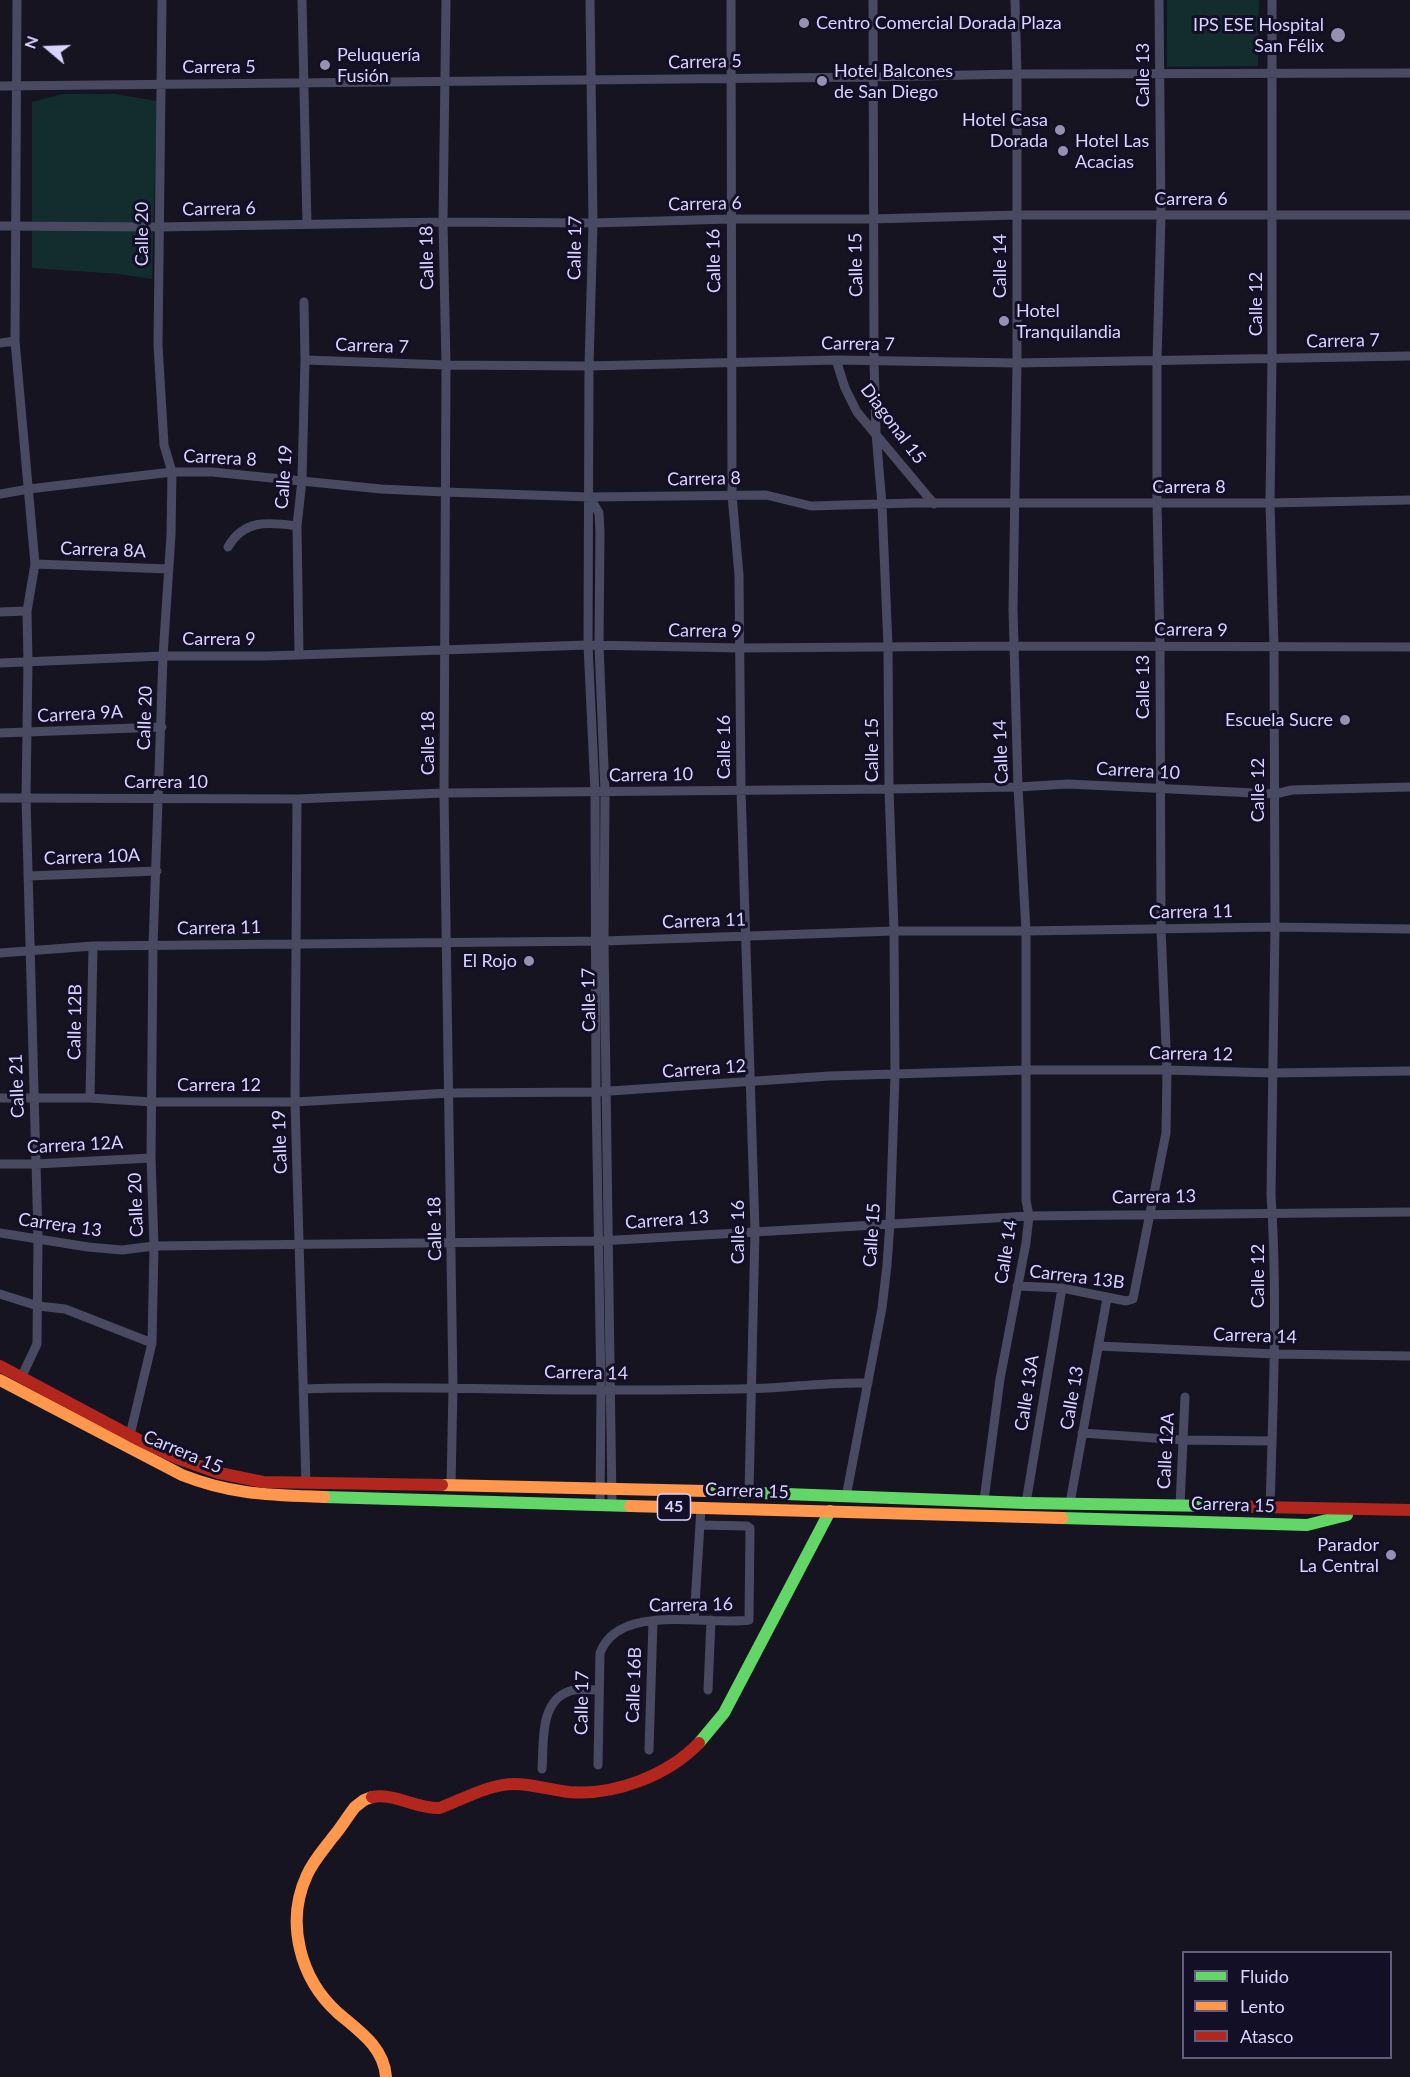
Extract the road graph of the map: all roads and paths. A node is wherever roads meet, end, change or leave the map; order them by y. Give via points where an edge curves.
1 (17, 0) edge
2 (162, 0) edge
3 (302, 0) edge
4 (446, 0) edge
5 (590, 0) edge
6 (731, 0) edge
7 (873, 0) edge
8 (1015, 0) edge
9 (1159, 0) edge
10 (1272, 0) edge
11 (1410, 73) edge
12 (1017, 74) junction
13 (1159, 74) junction
14 (1272, 74) junction
15 (873, 77) junction
16 (732, 78) junction
17 (590, 80) junction
18 (444, 81) junction
19 (303, 83) junction
20 (160, 84) junction
21 (0, 86) edge
22 (18, 87) junction
23 (1017, 214) junction
24 (1272, 215) junction
25 (1410, 215) edge
26 (1161, 216) junction
27 (730, 219) junction
28 (872, 219) junction
29 (443, 222) junction
30 (592, 223) junction
31 (308, 224) junction
32 (0, 226) edge
33 (16, 226) junction
34 (158, 227) junction
35 (304, 302) dead end
36 (15, 341) junction
37 (0, 343) edge
38 (1410, 356) edge
39 (1272, 358) junction
40 (305, 360) junction
41 (836, 360) junction
42 (874, 361) junction
43 (1157, 362) junction
44 (731, 363) junction
45 (1017, 363) junction
46 (446, 365) junction
47 (589, 366) junction
48 (876, 433) junction
49 (172, 472) junction
50 (302, 480) junction
51 (29, 489) junction
52 (444, 492) junction
53 (0, 494) edge
54 (732, 495) junction
55 (590, 497) junction
56 (1410, 500) edge
57 (1157, 503) junction
58 (934, 504) junction
59 (1016, 504) junction
60 (1270, 504) junction
61 (882, 505) junction
62 (297, 526) junction
63 (228, 548) dead end
64 (35, 564) junction
65 (169, 569) junction
66 (27, 611) junction
67 (0, 612) edge
68 (588, 645) junction
69 (599, 646) junction
70 (888, 646) junction
71 (1014, 646) junction
72 (1160, 646) junction
73 (1274, 647) junction
74 (1410, 647) edge
75 (740, 648) junction
76 (444, 649) junction
77 (299, 655) junction
78 (163, 656) junction
79 (28, 662) junction
80 (0, 663) edge
81 (162, 727) junction
82 (0, 733) edge
83 (26, 733) junction
84 (1018, 787) junction
85 (1410, 787) edge
86 (889, 789) junction
87 (741, 790) junction
88 (1160, 790) junction
89 (600, 792) junction
90 (444, 793) junction
91 (1275, 794) junction
92 (0, 798) edge
93 (26, 798) junction
94 (159, 798) junction
95 (297, 799) junction
96 (157, 871) junction
97 (28, 876) junction
98 (1275, 927) junction
99 (1161, 928) junction
100 (1410, 929) edge
101 (894, 931) junction
102 (1026, 931) junction
103 (747, 936) junction
104 (600, 941) junction
105 (447, 942) junction
106 (295, 944) junction
107 (93, 946) junction
108 (153, 946) junction
109 (29, 952) junction
110 (0, 953) edge
111 (1026, 1070) junction
112 (1167, 1070) junction
113 (1410, 1071) edge
114 (1272, 1073) junction
115 (896, 1075) junction
116 (750, 1082) junction
117 (596, 1092) junction
118 (607, 1092) junction
119 (448, 1093) junction
120 (0, 1098) edge
121 (34, 1098) junction
122 (90, 1098) junction
123 (152, 1102) junction
124 (295, 1102) junction
125 (151, 1158) junction
126 (0, 1164) edge
127 (36, 1164) junction
128 (1410, 1212) edge
129 (1149, 1213) junction
130 (1273, 1213) junction
131 (1029, 1216) junction
132 (890, 1223) junction
133 (755, 1231) junction
134 (0, 1233) edge
135 (38, 1238) junction
136 (604, 1240) junction
137 (452, 1243) junction
138 (300, 1245) junction
139 (154, 1246) junction
140 (1017, 1286) junction
141 (1062, 1288) junction
142 (0, 1294) edge
143 (1107, 1298) junction
144 (1133, 1299) joint
145 (38, 1306) junction
146 (152, 1343) junction
147 (1098, 1346) junction
148 (1275, 1354) junction
149 (1410, 1356) edge
150 (0, 1366) edge
151 (21, 1378) junction
152 (0, 1380) edge
153 (868, 1383) junction
154 (453, 1387) junction
155 (303, 1389) junction
156 (752, 1389) junction
157 (606, 1390) junction
158 (1185, 1397) dead end
159 (1082, 1433) junction
160 (130, 1435) junction
161 (1183, 1440) junction
162 (1272, 1441) junction
163 (306, 1484) junction
164 (452, 1486) junction
165 (606, 1488) junction
166 (749, 1493) junction
167 (846, 1497) junction
168 (984, 1500) junction
169 (1026, 1503) junction
170 (1070, 1503) junction
171 (606, 1505) junction
172 (1180, 1506) junction
173 (701, 1508) junction
174 (1270, 1508) junction
175 (1410, 1510) edge
176 (830, 1511) junction
177 (1374, 1511) junction
178 (700, 1525) junction
179 (694, 1620) junction
180 (711, 1620) junction
181 (653, 1621) junction
182 (604, 1642) joint
183 (598, 1690) junction
184 (708, 1690) dead end
185 (649, 1750) dead end
186 (598, 1766) dead end
187 (542, 1769) dead end
188 (386, 2077) edge

1 - 22 street, Calle 21
2 - 20 street, Calle 20
3 - 19 street
4 - 18 street, Calle 18
5 - 17 street, Calle 17
6 - 16 street, Calle 16
7 - 15 street, Calle 15
8 - 12 street, Calle 14
9 - 13 street, Calle 13
10 - 14 street, Calle 12
11 - 14 street, Carrera 5
12 - 13 street, Carrera 5
12 - 15 street, Carrera 5
12 - 23 street, Calle 14
13 - 14 street, Carrera 5
13 - 26 street, Calle 13
14 - 24 street, Calle 12
15 - 16 street, Carrera 5
15 - 28 street, Calle 15
16 - 17 street, Carrera 5
16 - 27 street, Calle 16
17 - 18 street, Carrera 5
17 - 30 street, Calle 17
18 - 19 street, Carrera 5
18 - 29 street, Calle 18
19 - 20 street, Carrera 5
19 - 31 street
20 - 22 street, Carrera 5
20 - 34 street, Calle 20
21 - 22 street, Carrera 5
22 - 33 street, Calle 21
23 - 26 street, Carrera 6
23 - 28 street, Carrera 6
23 - 45 street, Calle 14
24 - 25 street, Carrera 6
24 - 26 street, Carrera 6
24 - 39 street, Calle 12
26 - 43 street, Calle 13
27 - 28 street, Carrera 6
27 - 30 street, Carrera 6
27 - 44 street, Calle 16
28 - 42 street, Calle 15
29 - 30 street, Carrera 6
29 - 31 street, Carrera 6
29 - 46 street, Calle 18
30 - 47 street, Calle 17
31 - 34 street, Carrera 6
32 - 33 street, Carrera 6
33 - 34 street, Carrera 6
33 - 36 street, Calle 21
34 - 49 street, Calle 20 via 158,345 164,445
35 - 40 street, Calle 19
36 - 37 street
36 - 51 street, Calle 21
38 - 39 street, Carrera 7
39 - 43 street, Carrera 7
39 - 60 street, Calle 12
40 - 46 street, Carrera 7
40 - 50 street, Calle 19
41 - 42 street, Carrera 7
41 - 44 street, Carrera 7
41 - 48 street, Diagonal 15 via 844,388 857,412
42 - 45 street, Carrera 7
42 - 48 street, Calle 15
43 - 45 street, Carrera 7
43 - 57 street, Calle 13
44 - 47 street, Carrera 7
44 - 54 street, Calle 16
45 - 59 street, Calle 14
46 - 47 street, Carrera 7
46 - 52 street, Calle 18
47 - 55 street, Calle 17
48 - 58 street, Diagonal 15
48 - 61 street, Calle 15
49 - 50 street, Carrera 8
49 - 51 street, Carrera 8
49 - 65 street, Calle 20
50 - 52 street, Carrera 8
50 - 62 street, Calle 19
51 - 53 street, Carrera 8
51 - 64 street, Calle 21
52 - 55 street, Carrera 8
52 - 76 street, Calle 18
54 - 55 street, Carrera 8
54 - 61 street, Carrera 8 via 766,495 811,506
54 - 75 street, Calle 16
55 - 68 street, Calle 17
55 - 69 street, Calle 17 via 599,513
56 - 60 street, Carrera 8
57 - 59 street, Carrera 8
57 - 60 street, Carrera 8
57 - 72 street, Calle 13
58 - 59 street, Carrera 8
58 - 61 street, Carrera 8
59 - 71 street, Calle 14
60 - 73 street, Calle 12
61 - 70 street, Calle 15
62 - 63 street via 263,524 246,528
62 - 77 street, Calle 19
64 - 65 street, Carrera 8A
64 - 66 street, Calle 21
65 - 78 street, Calle 20
66 - 67 street
66 - 79 street, Calle 21
68 - 69 street, Carrera 9
68 - 76 street, Carrera 9
68 - 89 street, Calle 17
69 - 75 street, Carrera 9
69 - 89 street, Calle 17
70 - 71 street, Carrera 9
70 - 75 street, Carrera 9
70 - 86 street, Calle 15
71 - 72 street, Carrera 9
71 - 84 street, Calle 14
72 - 73 street, Carrera 9
72 - 88 street, Calle 13
73 - 74 street, Carrera 9
73 - 91 street, Calle 12
75 - 87 street, Calle 16
76 - 77 street, Carrera 9
76 - 90 street, Calle 18
77 - 78 street, Carrera 9
78 - 79 street, Carrera 9
78 - 81 street, Calle 20
79 - 80 street, Carrera 9
79 - 83 street, Calle 21
81 - 83 street, Carrera 9A
81 - 94 street, Calle 20
82 - 83 street, Carrera 9A
83 - 93 street, Calle 21
84 - 86 street, Carrera 10
84 - 88 street, Carrera 10 via 1068,784
84 - 102 street, Calle 14
85 - 91 street, Carrera 10 via 1308,789
86 - 87 street, Carrera 10
86 - 101 street, Calle 15
87 - 89 street, Carrera 10
87 - 103 street, Calle 16
88 - 91 street, Carrera 10
88 - 99 street, Calle 13
89 - 90 street, Carrera 10
89 - 104 street, Calle 17
90 - 95 street, Carrera 10
90 - 105 street, Calle 18
91 - 98 street, Calle 12
92 - 93 street, Carrera 10
93 - 94 street, Carrera 10
93 - 97 street, Calle 21
94 - 95 street, Carrera 10
94 - 96 street, Calle 20
95 - 106 street, Calle 19
96 - 97 street, Carrera 10A
96 - 108 street, Calle 20
97 - 109 street, Calle 21
98 - 99 street, Carrera 11
98 - 100 street, Carrera 11
98 - 114 street, Calle 12
99 - 102 street, Carrera 11
99 - 112 street, Calle 13
101 - 102 street, Carrera 11
101 - 103 street, Carrera 11
101 - 115 street, Calle 15
102 - 111 street, Calle 14
103 - 104 street, Carrera 11
103 - 116 street, Calle 16
104 - 105 street, Carrera 11
104 - 117 street, Calle 17
104 - 118 street, Calle 17
105 - 106 street, Carrera 11
105 - 119 street, Calle 18
106 - 108 street, Carrera 11
106 - 124 street, Calle 19
107 - 108 street, Carrera 11
107 - 109 street, Carrera 11
107 - 122 street, Calle 12B
108 - 123 street, Calle 20
109 - 110 street, Carrera 11
109 - 121 street, Calle 21
111 - 112 street, Carrera 12
111 - 115 street, Carrera 12
111 - 131 street, Calle 14
112 - 114 street, Carrera 12
112 - 129 street, Calle 13 via 1166,1133
113 - 114 street, Carrera 12
114 - 130 street, Calle 12
115 - 116 street, Carrera 12
115 - 132 street, Calle 15
116 - 118 street, Carrera 12
116 - 133 street, Calle 16
117 - 118 street, Carrera 12
117 - 119 street, Carrera 12
117 - 136 street, Calle 17
118 - 136 street, Calle 17
119 - 124 street, Carrera 12
119 - 137 street, Calle 18
120 - 121 street, Carrera 12
121 - 122 street, Carrera 12
121 - 127 street, Calle 21
122 - 123 street, Carrera 12
123 - 124 street, Carrera 12
123 - 125 street, Calle 20
124 - 138 street, Calle 19
125 - 127 street, Carrera 12A
125 - 139 street, Calle 20
126 - 127 street, Carrera 12A
127 - 135 street, Calle 21
128 - 130 street, Carrera 13
129 - 130 street, Carrera 13
129 - 131 street, Carrera 13
129 - 144 street, Calle 13
130 - 148 street, Calle 12
131 - 132 street, Carrera 13
131 - 140 street, Calle 14
132 - 133 street, Carrera 13
132 - 153 street, Calle 15 via 882,1308
133 - 136 street, Carrera 13
133 - 156 street, Calle 16
134 - 135 street, Carrera 13
135 - 139 street, Carrera 13 via 122,1250
135 - 145 street, Calle 21
136 - 137 street, Carrera 13
136 - 157 street, Calle 17
137 - 138 street, Carrera 13
137 - 154 street, Calle 18
138 - 139 street, Carrera 13
138 - 155 street, Calle 19
139 - 146 street, Calle 20
140 - 141 street, Carrera 13B
140 - 168 street, Calle 14
141 - 143 street, Carrera 13B
141 - 169 street, Calle 13A
142 - 145 street
143 - 144 street, Carrera 13B
143 - 147 street, Calle 13
145 - 146 street via 65,1309
145 - 151 street, Calle 21 via 37,1344
146 - 160 street, Calle 20
147 - 148 street, Carrera 14
147 - 159 street, Calle 13
148 - 149 street, Carrera 14
148 - 162 street, Calle 12
150 - 151 main road, Carrera 15 / 45
151 - 160 main road, Carrera 15 / 45
152 - 171 main road, Carrera 15 / 45 via 182,1475 230,1490 259,1495
153 - 156 street, Carrera 14
153 - 167 street, Calle 15
154 - 155 street, Carrera 14
154 - 157 street, Carrera 14
154 - 164 street, Calle 18
155 - 163 street, Calle 19
156 - 157 street, Carrera 14
156 - 166 street, Calle 16
157 - 165 street, Calle 17
158 - 161 street, Calle 12A
159 - 161 street
159 - 170 street, Calle 13
160 - 163 main road, Carrera 15 / 45 via 173,1456 235,1478
161 - 162 street
161 - 172 street, Calle 12A
162 - 174 street, Calle 12
163 - 164 main road, Carrera 15 / 45
164 - 165 main road, Carrera 15 / 45
165 - 166 main road, Carrera 15 / 45
165 - 171 street, Calle 17
166 - 167 main road, Carrera 15 / 45
167 - 168 main road, Carrera 15 / 45
168 - 169 main road, Carrera 15 / 45
169 - 170 main road, Carrera 15 / 45
170 - 172 main road, Carrera 15 / 45
171 - 173 main road, Carrera 15 / 45
172 - 174 main road, Carrera 15 / 45
173 - 176 main road, Carrera 15 / 45
173 - 178 street
174 - 177 main road, Carrera 15 / 45
175 - 177 main road, Carrera 15 / 45
176 - 177 main road, Carrera 15 / 45 via 1307,1525
176 - 188 main road via 724,1713 698,1744 665,1770 626,1786 598,1791 572,1792 515,1784 440,1808 420,1808 384,1796 369,1798 355,1808 307,1874 298,1903 298,1938 316,1988 379,2052 386,2065
178 - 179 street
178 - 180 street, Carrera 16 via 750,1527 749,1620
179 - 180 street, Carrera 16
179 - 181 street, Carrera 16
180 - 184 street
181 - 182 street, Carrera 16 via 630,1624
181 - 185 street, Calle 16B
182 - 183 street, Calle 17
183 - 186 street, Calle 17
183 - 187 street via 573,1690 549,1708

